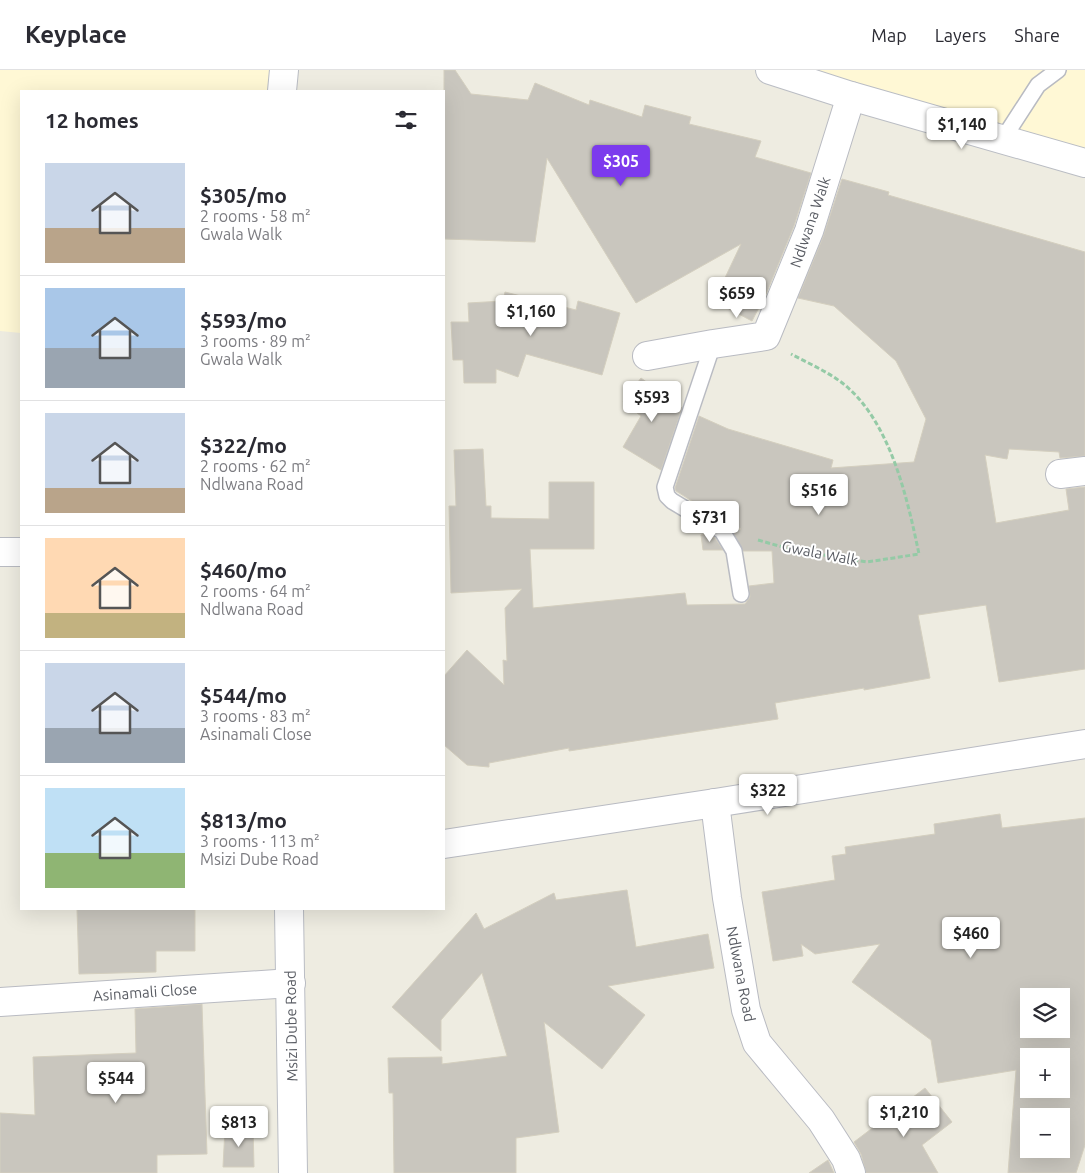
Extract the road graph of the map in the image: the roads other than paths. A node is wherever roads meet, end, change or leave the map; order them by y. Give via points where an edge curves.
1 (272, 70) edge
2 (284, 70) edge
3 (770, 70) edge
4 (1058, 70) edge
5 (274, 90) edge
6 (282, 90) edge
7 (851, 96) junction
8 (1003, 140) junction
9 (1085, 163) edge
10 (713, 344) junction
11 (647, 356) dead end
12 (0, 552) edge
13 (20, 552) edge
14 (741, 594) dead end
15 (1085, 744) edge
16 (715, 803) junction
17 (445, 844) edge
18 (289, 910) edge
19 (291, 983) junction
20 (0, 1002) edge
21 (293, 1173) edge
22 (851, 1173) edge

1 - 5 street
2 - 6 street
3 - 7 street
4 - 8 lane via 1038,86
7 - 8 street
7 - 10 street, Ndlwana Walk via 809,231 766,336
8 - 9 street
10 - 11 street
10 - 14 lane via 666,487 667,496 722,531 734,551
12 - 13 street
15 - 16 street
16 - 17 street
16 - 22 street, Ndlwana Road via 746,1010 757,1043 821,1120 846,1159
18 - 19 street, Msizi Dube Road
19 - 20 street, Asinamali Close
19 - 21 street, Msizi Dube Road

